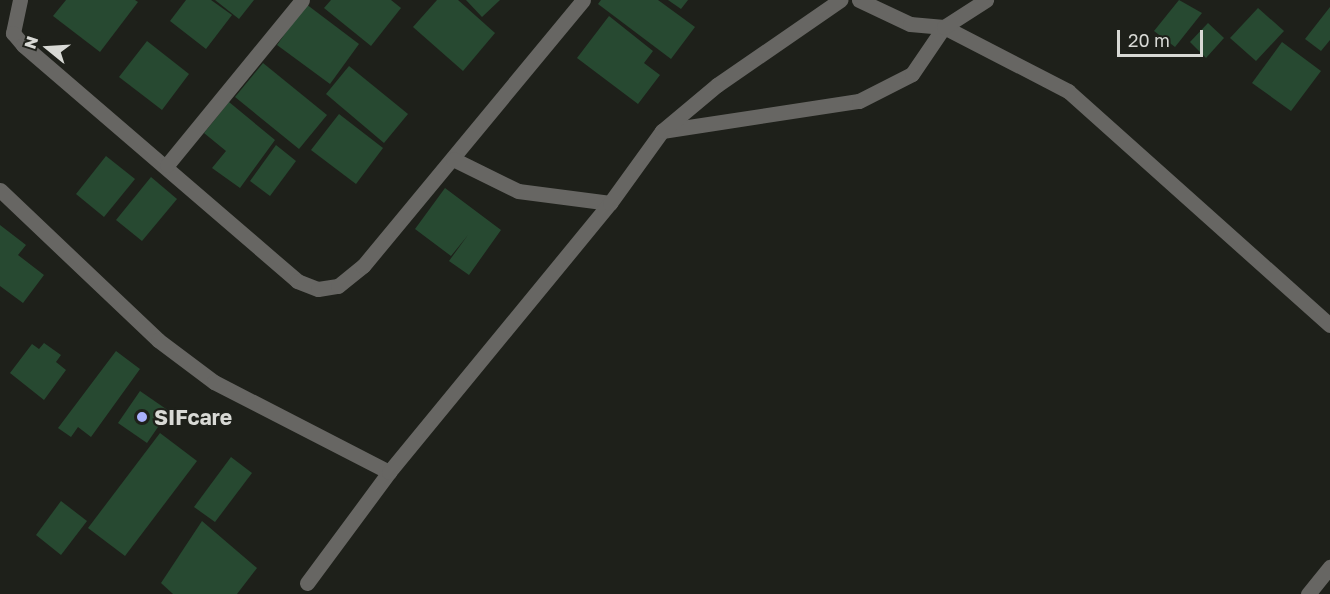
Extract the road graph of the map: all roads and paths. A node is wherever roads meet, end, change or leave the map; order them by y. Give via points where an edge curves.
1 (302, 0) edge
2 (583, 0) edge
3 (840, 0) edge
4 (859, 0) edge
5 (986, 0) edge
6 (11, 9) edge
7 (944, 27) junction
8 (662, 131) junction
9 (453, 159) junction
10 (167, 165) junction
11 (0, 190) edge
12 (610, 203) junction
13 (1330, 325) edge
14 (389, 472) junction
15 (1330, 567) edge
16 (308, 583) dead end
17 (1308, 594) edge

1 - 10 street
2 - 9 street
3 - 8 street via 717,85
4 - 7 street via 910,24
5 - 7 street
6 - 10 street via 13,33 23,45
7 - 8 street via 912,74 859,101
7 - 13 street via 1068,91
8 - 12 street
9 - 10 street via 363,266 338,286 318,289 297,281
9 - 12 street via 518,191
11 - 14 street via 158,340 214,382
12 - 14 street
14 - 16 street
15 - 17 street

